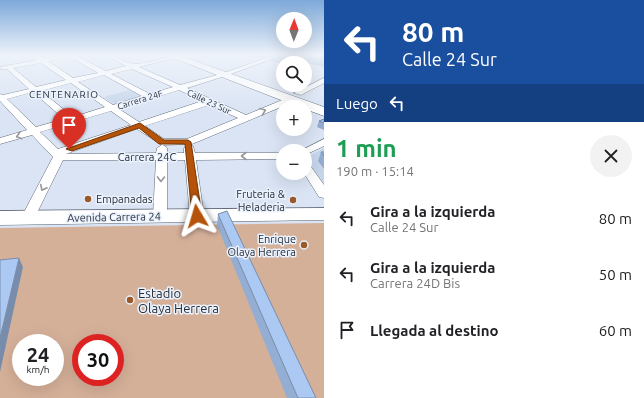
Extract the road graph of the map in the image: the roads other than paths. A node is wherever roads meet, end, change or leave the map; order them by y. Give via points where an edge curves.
1 (12, 74) edge
2 (61, 74) edge
3 (103, 74) edge
4 (106, 74) edge
5 (148, 74) edge
6 (224, 74) edge
7 (233, 74) edge
8 (324, 80) edge
9 (73, 81) junction
10 (179, 88) junction
11 (36, 90) junction
12 (294, 96) junction
13 (149, 97) junction
14 (0, 98) edge
15 (209, 102) junction
16 (324, 102) edge
17 (114, 107) junction
18 (324, 112) edge
19 (245, 118) junction
20 (72, 120) junction
21 (140, 125) junction
22 (34, 132) junction
23 (0, 142) edge
24 (162, 142) junction
25 (188, 142) junction
26 (324, 142) edge
27 (312, 148) edge
28 (57, 156) junction
29 (190, 156) junction
30 (276, 156) edge
31 (161, 157) junction
32 (312, 176) edge
33 (324, 194) edge
34 (324, 214) edge
35 (160, 216) junction
36 (197, 216) junction
37 (0, 218) edge
38 (28, 218) junction

1 - 11 street
2 - 9 street
3 - 9 street
4 - 13 street
5 - 10 street, Calle 23 Sur
6 - 10 street, Carrera 24F
7 - 12 main road
8 - 12 street
9 - 11 street
9 - 17 street
10 - 13 street, Carrera 24F
10 - 15 street, Calle 23 Sur
11 - 14 street
11 - 20 street
12 - 16 main road
12 - 18 main road
19 -> 12 street
13 - 17 street, Carrera 24F
14 - 22 street
15 - 19 street, Calle 23 Sur
15 - 21 street
17 - 20 street, Carrera 24F
17 - 21 street
19 - 25 street
20 - 22 street, Carrera 24F
21 - 24 street
21 - 28 street
22 -> 23 street, Carrera 24F
22 - 28 street
24 - 25 street
24 - 31 street
25 - 29 street
26 - 27 street
28 - 31 street, Carrera 24C
28 -> 38 street
30 -> 29 street, Carrera 24C
29 - 31 street, Carrera 24C
29 - 36 street
31 -> 35 street
32 - 33 street
34 - 36 main road, Avenida Carrera 24
35 - 36 main road, Avenida Carrera 24
35 - 38 main road, Avenida Carrera 24
37 - 38 main road, Avenida Carrera 24

